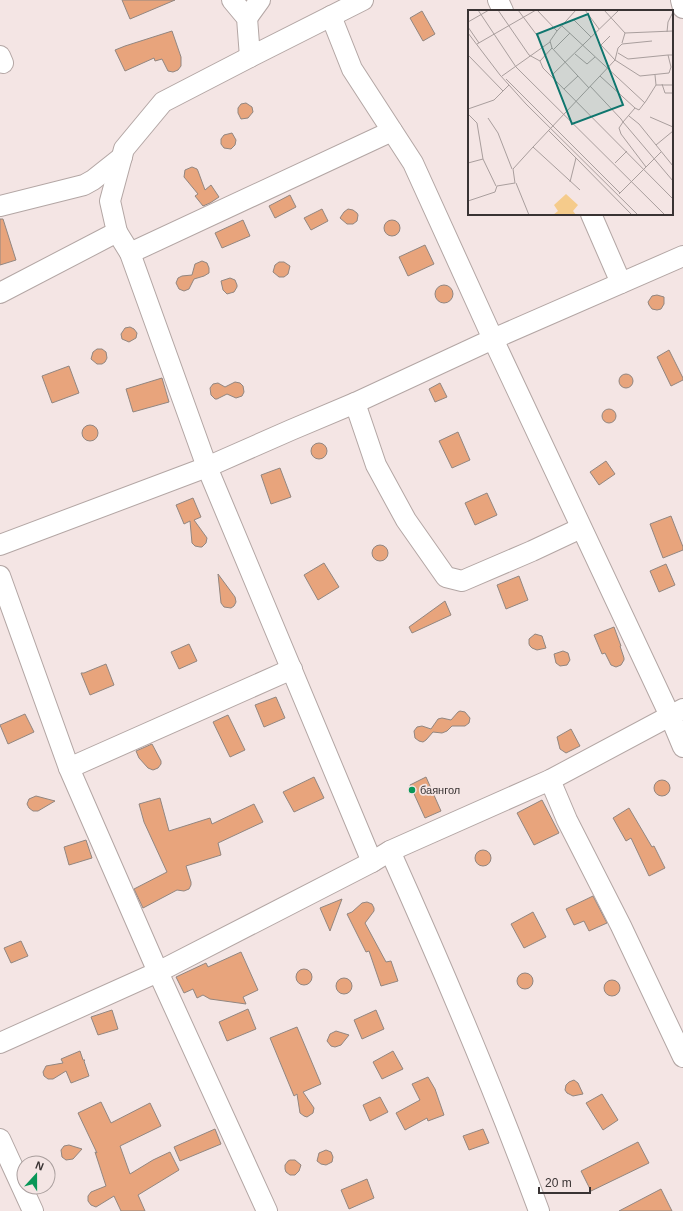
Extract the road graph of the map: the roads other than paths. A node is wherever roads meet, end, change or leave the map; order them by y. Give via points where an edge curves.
1 (232, 0) edge
2 (260, 0) edge
3 (363, 0) edge
4 (498, 0) edge
5 (681, 0) edge
6 (683, 8) edge
7 (503, 10) edge
8 (331, 16) junction
9 (247, 18) junction
10 (250, 57) junction
11 (392, 131) junction
12 (122, 157) junction
13 (0, 206) edge
14 (591, 215) edge
15 (117, 232) junction
16 (130, 253) junction
17 (683, 256) edge
18 (621, 283) junction
19 (0, 293) edge
20 (493, 339) junction
21 (355, 403) junction
22 (207, 467) junction
23 (581, 528) junction
24 (0, 545) edge
25 (0, 576) edge
26 (292, 669) junction
27 (677, 712) edge
28 (683, 747) edge
29 (68, 768) junction
30 (550, 780) junction
31 (390, 851) junction
32 (372, 862) junction
33 (158, 972) junction
34 (0, 1043) edge
35 (683, 1057) edge
36 (0, 1139) edge
37 (32, 1211) edge
38 (267, 1211) edge
39 (539, 1211) edge

1 - 9 street
2 - 9 street
3 - 8 street
4 - 7 street
5 - 6 street
8 - 10 street
8 - 11 street via 352,69
9 - 10 street
10 - 12 street via 163,102 124,149
11 - 16 street
11 - 20 street via 413,164
12 - 13 street via 84,185
12 - 15 street via 110,201
14 - 18 street
15 - 16 street
15 - 19 street
16 - 22 street
17 - 18 street
18 - 20 street
20 - 21 street
20 - 23 street
21 - 22 street
21 - 23 street via 376,465 406,520 446,577 462,581
22 - 24 street
22 - 26 street
23 - 27 street
25 - 29 street
26 - 29 street
26 - 32 street
27 - 28 street
27 - 30 street
29 - 33 street
30 - 31 street
30 - 35 street
31 - 32 street
31 - 39 street via 434,948 511,1135
32 - 33 street
33 - 34 street
33 - 38 street
36 - 37 street

